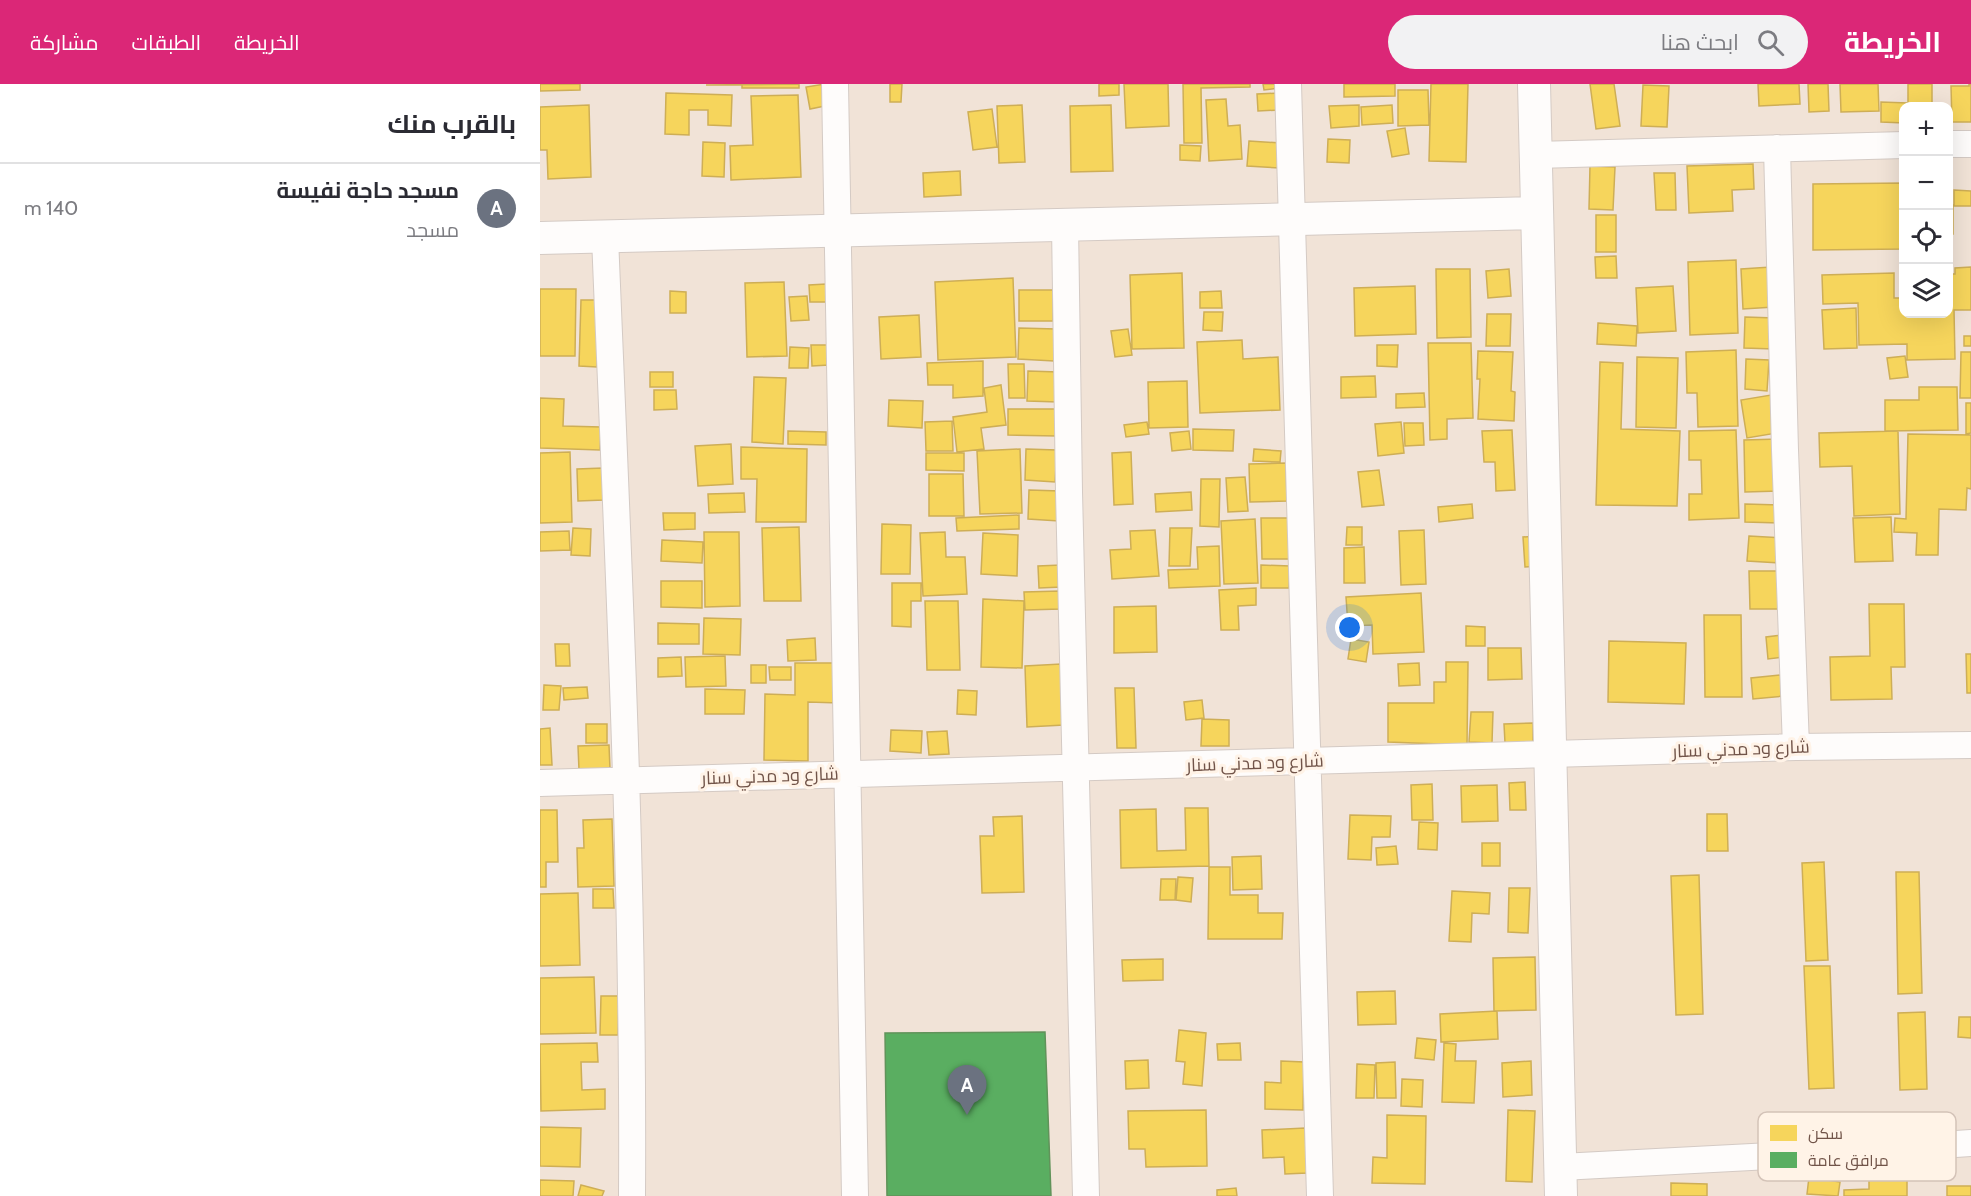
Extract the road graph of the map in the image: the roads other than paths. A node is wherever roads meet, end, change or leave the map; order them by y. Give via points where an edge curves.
1 (835, 84) edge
2 (1288, 84) edge
3 (1534, 84) edge
4 (1953, 144) edge
5 (1971, 144) edge
6 (1899, 145) edge
7 (1777, 148) junction
8 (1536, 154) junction
9 (1537, 213) junction
10 (1292, 219) junction
11 (1065, 225) junction
12 (838, 231) junction
13 (605, 237) junction
14 (540, 238) edge
15 (1971, 745) edge
16 (1796, 747) junction
17 (1551, 755) junction
18 (1308, 761) junction
19 (1077, 767) junction
20 (848, 774) junction
21 (627, 780) junction
22 (540, 783) edge
23 (1971, 1143) edge
24 (1956, 1144) edge
25 (1758, 1159) edge
26 (1561, 1181) edge
27 (632, 1196) edge
28 (855, 1196) edge
29 (1086, 1196) edge
30 (1320, 1196) edge

1 - 12 street
2 - 10 street
3 - 8 street
4 - 5 street
6 - 7 street
7 - 8 street
7 - 16 street
8 - 9 street
9 - 10 street
9 - 17 street
10 - 11 street
10 - 18 street
11 - 12 street
11 - 19 street
12 - 13 street
12 - 20 street
13 - 14 street
13 - 21 street
15 - 16 street, شارع ود مدني سنار
16 - 17 street, شارع ود مدني سنار
17 - 18 street, شارع ود مدني سنار
17 - 26 street
18 - 19 street, شارع ود مدني سنار
18 - 30 street
19 - 20 street, شارع ود مدني سنار
19 - 29 street
20 - 21 street, شارع ود مدني سنار
20 - 28 street
21 - 22 street, شارع ود مدني سنار
21 - 27 street
23 - 24 street
25 - 26 street

